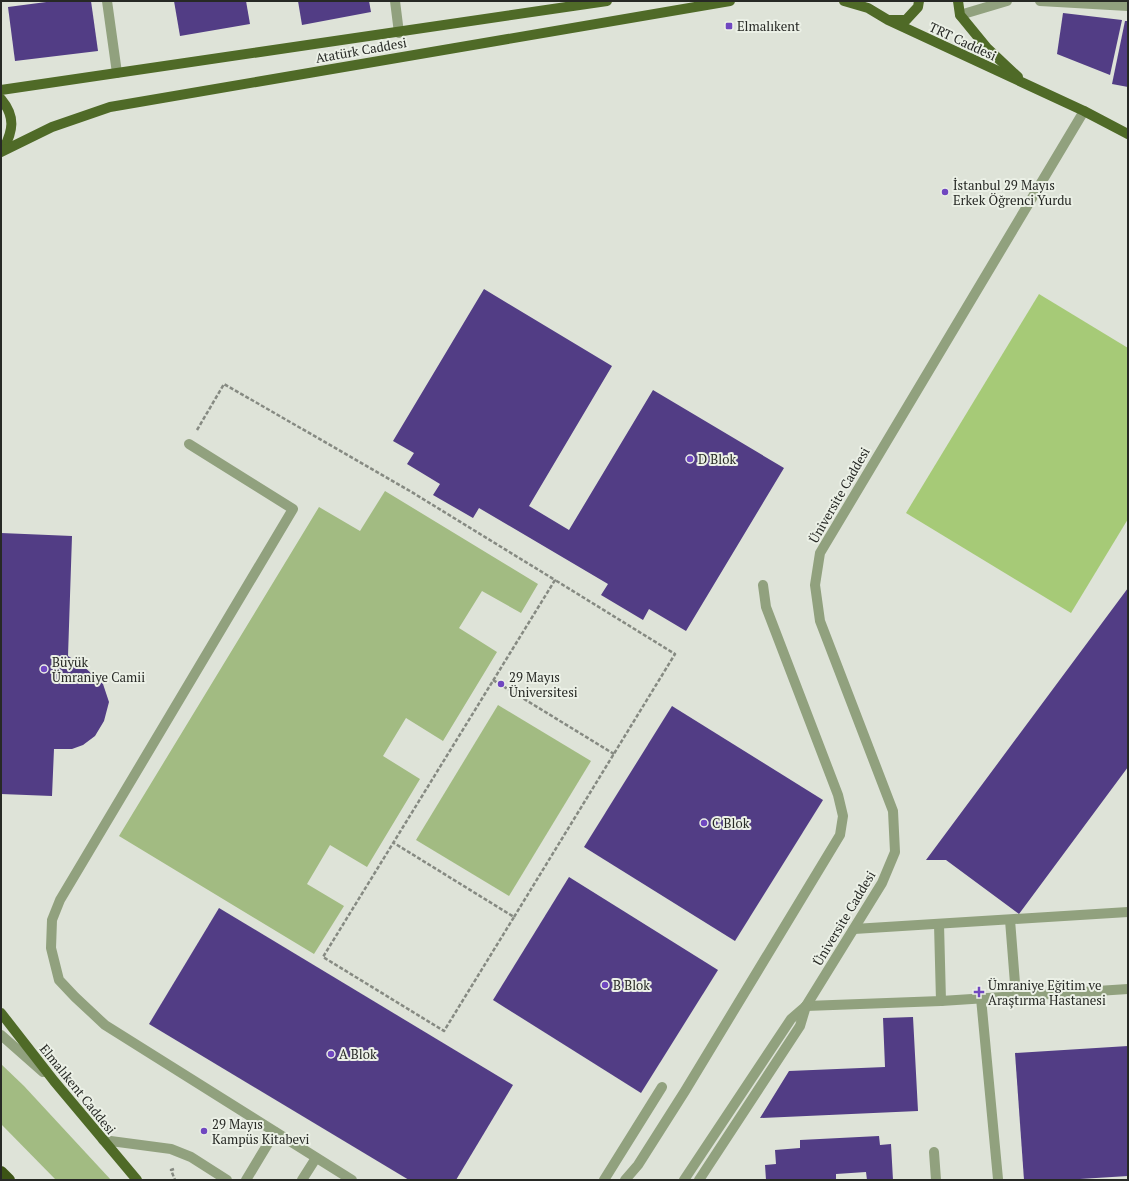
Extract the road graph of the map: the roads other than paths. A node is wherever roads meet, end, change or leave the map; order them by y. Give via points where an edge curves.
1 (107, 1) edge
2 (395, 1) edge
3 (607, 1) edge
4 (730, 1) edge
5 (844, 1) edge
6 (919, 1) edge
7 (958, 1) edge
8 (1008, 1) edge
9 (1040, 1) edge
10 (1128, 6) edge
11 (960, 15) junction
12 (888, 20) junction
13 (399, 32) junction
14 (117, 73) junction
15 (1026, 84) junction
16 (1, 90) edge
17 (1, 99) edge
18 (1084, 111) junction
19 (1128, 134) edge
20 (2, 151) edge
21 (189, 444) road end
22 (763, 585) dead end
23 (1128, 912) edge
24 (1010, 920) junction
25 (939, 924) junction
26 (854, 930) junction
27 (1128, 989) edge
28 (1016, 996) junction
29 (981, 998) junction
30 (941, 1001) junction
31 (806, 1006) junction
32 (1, 1013) edge
33 (1, 1035) edge
34 (54, 1081) junction
35 (662, 1087) dead end
36 (275, 1132) junction
37 (103, 1140) junction
38 (934, 1152) dead end
39 (316, 1158) junction
40 (1, 1172) edge
41 (998, 1178) dead end
42 (9, 1180) edge
43 (137, 1180) edge
44 (227, 1180) edge
45 (246, 1180) edge
46 (302, 1180) edge
47 (352, 1180) edge
48 (604, 1180) edge
49 (625, 1180) edge
50 (684, 1180) edge
51 (700, 1180) edge
52 (936, 1180) edge

1 - 14 street
2 - 13 street
3 - 13 main road, Atatürk Caddesi
4 - 20 main road, Atatürk Caddesi via 110,107 52,127
5 - 12 main road via 868,8
6 - 12 main road via 918,8 906,20
7 - 11 main road, TRT Caddesi
8 - 11 street
9 - 10 street
11 - 15 main road, TRT Caddesi via 987,48
12 - 15 main road, TRT Caddesi
13 - 14 main road, Atatürk Caddesi
14 - 16 main road, Atatürk Caddesi
15 - 18 main road, TRT Caddesi
17 - 20 main road, Atatürk Caddesi via 12,122 11,134
18 - 19 main road, TRT Caddesi
18 - 26 street, Üniversite Caddesi via 820,552 815,585 820,621 893,811 895,852 882,883
21 - 36 street via 293,509 60,900 52,920 51,948 60,980 105,1025
22 - 49 street via 766,607 838,794 843,816 840,835 685,1092 638,1165
23 - 24 street
24 - 25 street
24 - 28 street
25 - 26 street
25 - 30 street
26 - 31 street, Üniversite Caddesi
27 - 28 street
28 - 29 street
29 - 30 street
29 - 41 street
30 - 31 street
31 - 50 street, Üniversite Caddesi via 791,1019
31 - 51 street, Üniversite Caddesi via 800,1026
32 - 34 main road, Elmalıkent Caddesi
33 - 34 street
34 - 37 main road, Elmalıkent Caddesi
35 - 48 street
36 - 39 street
36 - 45 street
37 - 43 main road, Elmalıkent Caddesi
37 - 44 street via 172,1149 191,1157
38 - 52 street
39 - 46 street
39 - 47 street
40 - 42 highway

